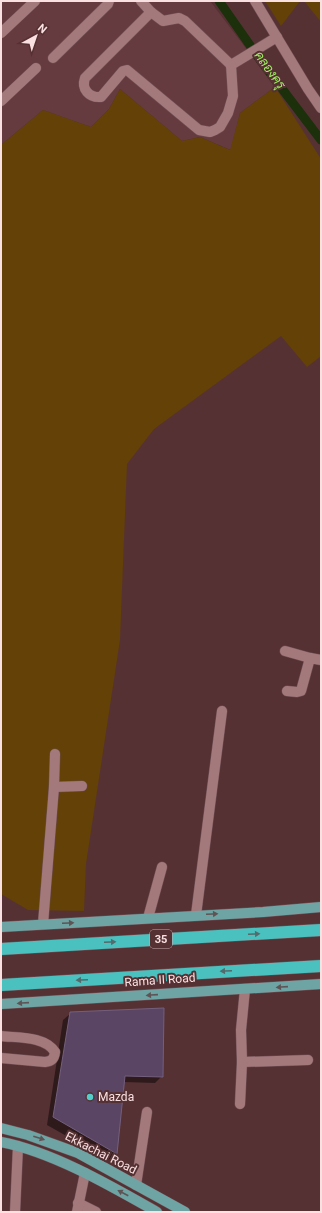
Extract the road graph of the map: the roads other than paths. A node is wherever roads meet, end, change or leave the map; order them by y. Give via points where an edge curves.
1 (35, 1) edge
2 (109, 1) edge
3 (141, 1) edge
4 (255, 1) edge
5 (151, 12) junction
6 (1, 33) edge
7 (277, 37) junction
8 (53, 58) dead end
9 (231, 65) junction
10 (36, 68) dead end
11 (1, 100) edge
12 (321, 108) edge
13 (286, 651) dead end
14 (310, 658) junction
15 (321, 660) edge
16 (287, 691) dead end
17 (222, 710) dead end
18 (55, 754) dead end
19 (82, 786) dead end
20 (54, 787) junction
21 (162, 867) dead end
22 (321, 907) edge
23 (196, 915) junction
24 (148, 918) junction
25 (43, 924) junction
26 (1, 927) edge
27 (321, 930) edge
28 (1, 949) edge
29 (321, 966) edge
30 (321, 984) edge
31 (1, 985) edge
32 (244, 989) junction
33 (1, 1004) edge
34 (1, 1036) edge
35 (1, 1058) edge
36 (308, 1060) dead end
37 (242, 1062) junction
38 (240, 1104) dead end
39 (147, 1112) dead end
40 (1, 1128) edge
41 (1, 1142) edge
42 (18, 1146) junction
43 (85, 1173) junction
44 (136, 1185) junction
45 (160, 1198) junction
46 (77, 1208) edge
47 (155, 1211) edge
48 (15, 1212) edge
49 (96, 1212) edge
50 (185, 1212) edge

1 - 6 street
2 - 8 street
3 - 5 street
4 - 7 street
5 - 9 street via 163,21 179,18 185,21
5 - 9 street via 85,78 84,89 92,96 101,97 123,71 127,70 199,130 210,132 220,127 228,113 233,96
7 - 9 street
7 - 12 street
10 - 11 street
13 - 14 street
14 - 15 street
14 - 16 street via 301,691
17 - 23 street
18 - 20 street
19 - 20 street
20 - 25 street
21 - 24 street
23 -> 22 main road, 35
23 - 24 main road, 35
25 -> 24 main road, 35
25 - 26 main road, 35
28 -> 27 highway, 35
29 -> 31 highway, Rama II Road
30 -> 32 main road, Rama II Road
32 -> 33 main road, Rama II Road
32 - 37 street via 240,1030
34 - 35 street via 33,1039 51,1046 55,1052 52,1060 45,1062
36 - 37 street
37 - 38 street
39 - 44 street
40 -> 44 main road, Ekkachai Road via 78,1153
41 - 42 main road, Ekkachai Road
42 - 43 main road, Ekkachai Road
42 - 48 street
43 - 46 street
47 -> 43 main road, Ekkachai Road
44 - 45 main road, Ekkachai Road
45 - 47 main road
45 - 50 main road, Ekkachai Road
46 - 49 street

